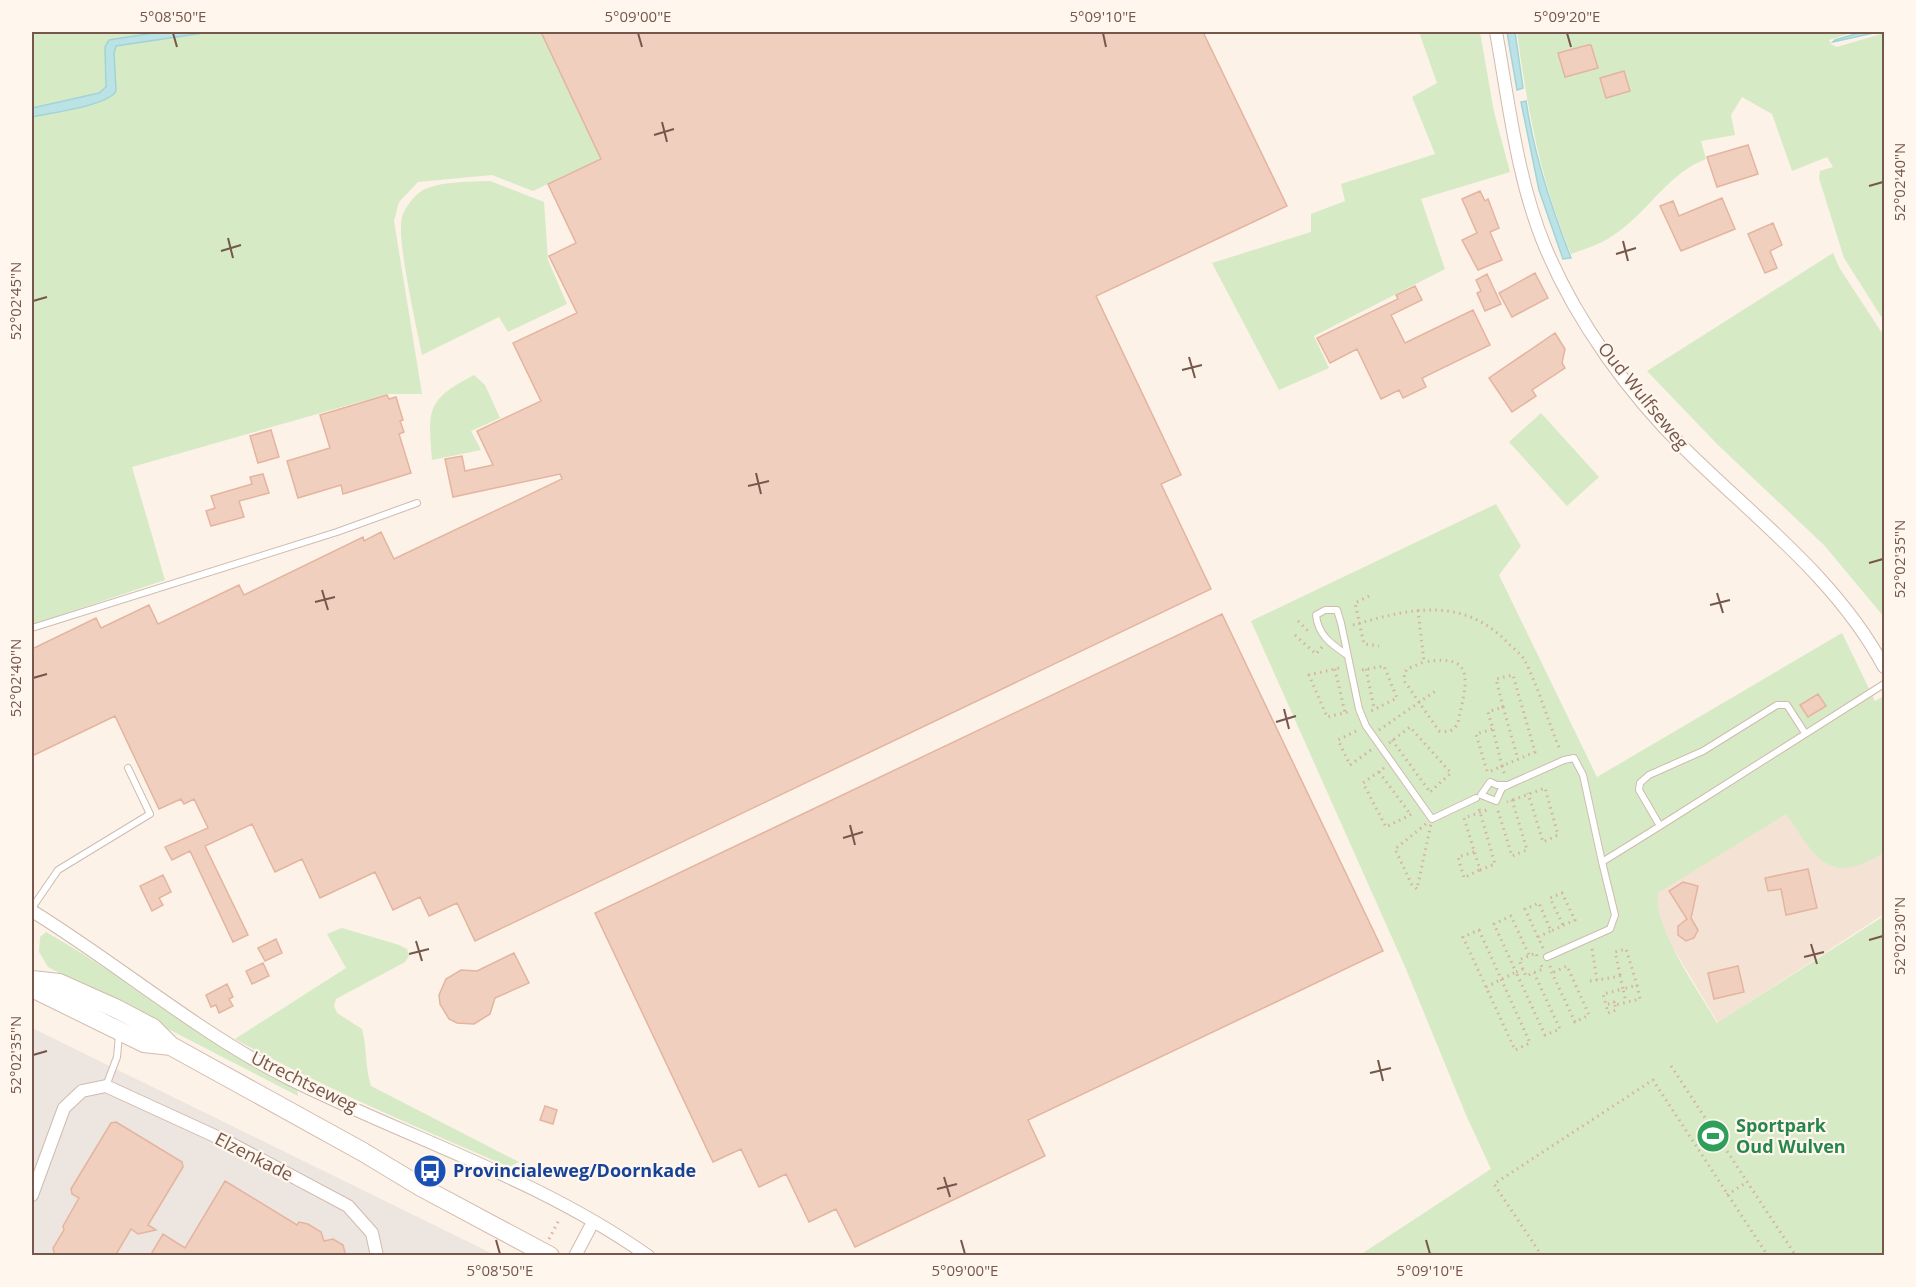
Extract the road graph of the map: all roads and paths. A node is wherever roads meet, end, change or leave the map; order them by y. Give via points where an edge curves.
1 (1496, 32) edge
2 (417, 503) dead end
3 (1369, 596) dead end
4 (1418, 610) junction
5 (1359, 623) junction
6 (1342, 627) junction
7 (32, 628) edge
8 (1295, 635) dead end
9 (1328, 641) junction
10 (1379, 646) dead end
11 (1347, 655) junction
12 (1424, 663) junction
13 (1884, 667) edge
14 (1335, 669) junction
15 (1350, 669) junction
16 (1366, 669) junction
17 (1884, 684) edge
18 (1437, 690) dead end
19 (1418, 703) junction
20 (1503, 707) junction
21 (1374, 709) junction
22 (1360, 712) junction
23 (1345, 713) junction
24 (1366, 726) junction
25 (1492, 729) junction
26 (1805, 733) junction
27 (1371, 736) junction
28 (1392, 740) junction
29 (1379, 747) junction
30 (1518, 759) junction
31 (1564, 760) junction
32 (1390, 763) junction
33 (1502, 766) junction
34 (128, 768) dead end
35 (1379, 771) junction
36 (1508, 785) junction
37 (1430, 792) junction
38 (1528, 793) junction
39 (1476, 798) dead end
40 (1512, 800) junction
41 (1496, 803) junction
42 (1421, 804) junction
43 (1480, 812) junction
44 (1411, 815) junction
45 (1432, 819) junction
46 (1660, 826) junction
47 (1474, 852) junction
48 (1602, 862) junction
49 (1480, 870) junction
50 (32, 910) edge
51 (1563, 925) junction
52 (1551, 931) junction
53 (1538, 937) junction
54 (1591, 938) junction
55 (1529, 956) junction
56 (1547, 957) junction
57 (1523, 969) junction
58 (1516, 972) junction
59 (1534, 973) junction
60 (1552, 973) junction
61 (1620, 976) junction
62 (32, 980) edge
63 (1501, 980) junction
64 (1597, 980) junction
65 (1590, 981) dead end
66 (1637, 986) junction
67 (1486, 987) junction
68 (32, 988) edge
69 (1623, 989) junction
70 (1626, 1002) junction
71 (1606, 1005) junction
72 (1615, 1005) junction
73 (117, 1010) junction
74 (120, 1031) junction
75 (171, 1046) junction
76 (1671, 1066) dead end
77 (106, 1086) junction
78 (1747, 1182) junction
79 (32, 1195) edge
80 (1727, 1195) junction
81 (567, 1206) junction
82 (593, 1222) junction
83 (546, 1253) edge
84 (377, 1256) edge
85 (575, 1256) edge
86 (648, 1256) edge
87 (1542, 1256) edge
88 (1768, 1256) edge
89 (1796, 1256) edge

1 - 13 street, Oud Wulfseweg via 1517,146 1537,221 1546,248 1579,312 1621,374 1684,448 1832,590 1866,633
2 - 7 lane
3 - 5 path via 1355,603
4 - 5 path
4 - 12 path
4 - 31 path via 1453,611 1498,632 1523,658
5 - 6 path
5 - 10 path via 1364,645
6 - 9 lane via 1336,610 1316,615 1317,628
6 - 11 lane
8 - 9 path via 1316,654
9 - 11 lane
11 - 15 lane
12 - 19 path via 1404,674
12 - 19 path via 1449,661 1465,669 1467,678 1455,729 1438,731
14 - 15 path
14 - 23 path
14 - 23 path via 1309,675 1327,717
15 - 16 path
15 - 22 lane
16 - 21 path
16 - 21 path via 1383,666 1397,698
17 - 26 lane
18 - 19 path
19 - 27 path
20 - 25 path via 1488,712
20 - 30 path
20 - 30 path via 1496,679 1513,675 1535,752
21 - 22 path
22 - 23 path
22 - 24 lane
24 - 27 lane
24 - 29 path via 1338,740 1350,765
25 - 33 path
25 - 33 path via 1476,734 1487,772
26 - 46 lane
26 - 46 lane via 1783,704 1703,751 1649,775 1640,783 1639,790
27 - 29 lane
28 - 29 path
28 - 37 path
28 - 37 path via 1410,727 1451,773
29 - 32 lane
30 - 33 path
31 - 36 lane
31 - 48 lane via 1574,758 1583,775
32 - 35 path
32 - 42 lane
33 - 36 path
34 - 50 lane via 150,814 58,870
35 - 44 path
35 - 44 path via 1363,783 1386,827
36 - 40 path
36 - 41 lane via 1502,788
36 - 41 lane via 1490,782 1481,795
37 - 42 path
38 - 38 path via 1543,842 1558,835 1545,788
38 - 40 path
39 - 45 lane
40 - 41 path
40 - 41 path via 1527,850 1512,856
41 - 43 path
42 - 44 path
42 - 45 lane
43 - 47 path via 1464,818
43 - 49 path via 1495,864
45 - 45 path via 1395,849 1417,889
46 - 48 lane
47 - 49 path
47 - 49 path via 1458,857 1464,878
48 - 54 lane via 1614,923
50 - 81 street, Utrechtseweg via 213,1035 286,1077 523,1182
51 - 51 path via 1575,920 1562,893 1550,898
51 - 52 path
52 - 53 path
52 - 53 path via 1539,903 1525,909
53 - 56 path
54 - 56 lane
54 - 64 path
55 - 57 path via 1519,960
55 - 58 path via 1511,916 1494,924
55 - 59 path via 1536,953 1543,969
56 - 60 path
57 - 58 path
57 - 59 path via 1526,976
58 - 59 path via 1545,1035 1560,1029
58 - 63 path
60 - 60 path via 1567,966 1589,1015 1575,1022
61 - 64 path
61 - 66 path via 1615,952 1626,950
61 - 69 path
62 - 73 main road, Utrechtseweg via 59,982
63 - 67 path
63 - 67 path via 1479,930 1463,937
63 - 67 path via 1530,1043 1515,1050
64 - 65 path
66 - 69 path
66 - 70 path via 1640,999
68 - 74 main road, Utrechtseweg
69 - 70 path
69 - 71 path via 1603,994
70 - 72 path
71 - 72 path
71 - 72 path via 1608,1013 1616,1010
73 - 74 lane
73 - 75 main road, Utrechtseweg via 153,1028
74 - 75 main road, Utrechtseweg via 144,1043
74 - 77 lane via 117,1057
75 - 83 main road, Utrechtseweg
76 - 78 path
77 - 79 street via 82,1091 64,1108
77 - 84 street, Elzenkade via 228,1142 348,1206 372,1233
78 - 80 path
78 - 89 path
80 - 87 path via 1653,1080 1494,1184
80 - 88 path
81 - 82 street, Utrechtseweg
81 - 83 path
82 - 85 street
82 - 86 street, Utrechtseweg

